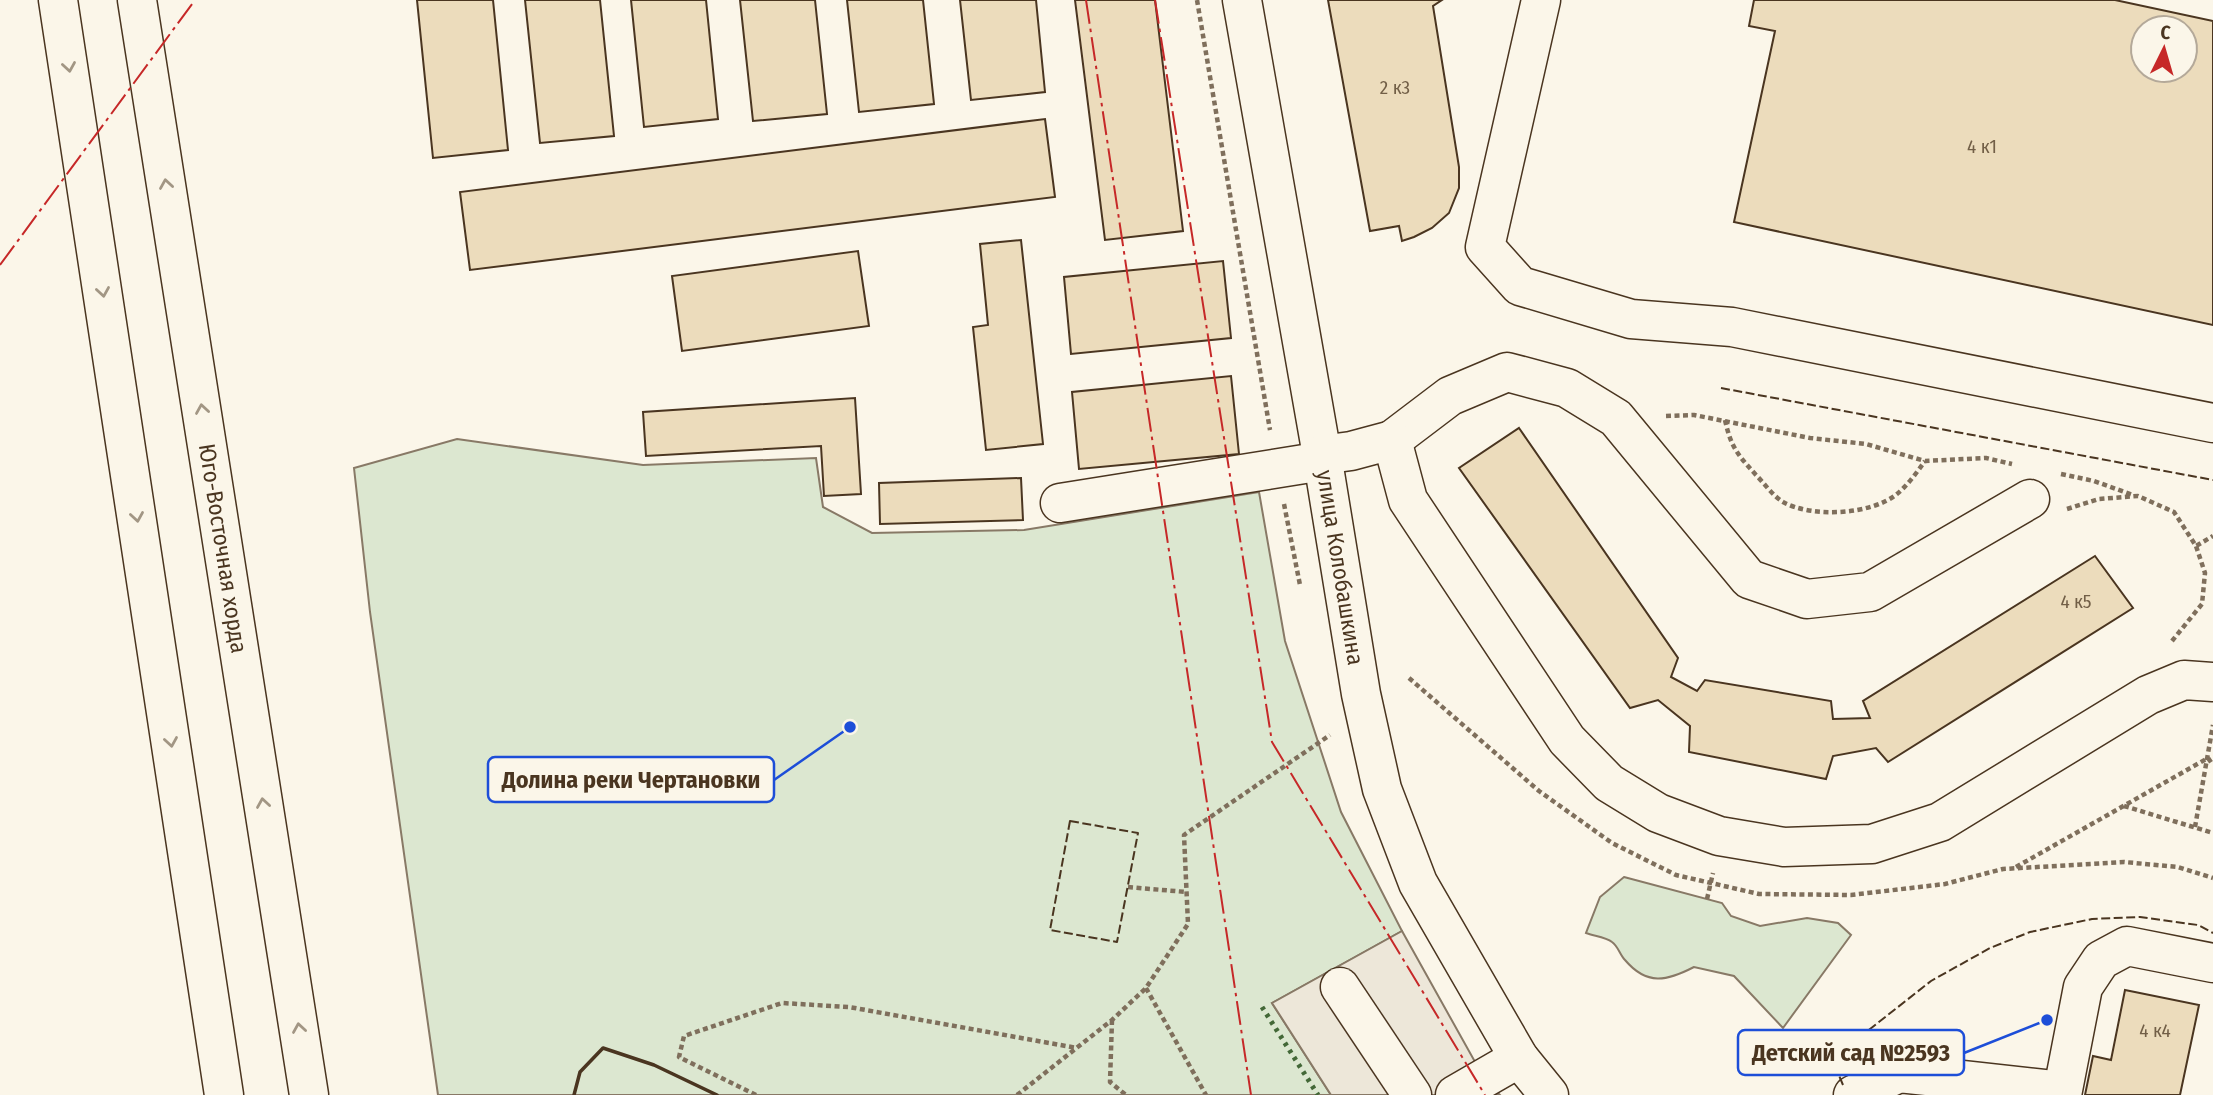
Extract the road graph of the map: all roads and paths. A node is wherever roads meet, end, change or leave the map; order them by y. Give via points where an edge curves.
1 (58, 0) edge
2 (137, 0) edge
3 (1242, 0) edge
4 (1541, 0) edge
5 (1616, 418) junction
6 (1725, 420) junction
7 (2213, 423) edge
8 (1392, 440) junction
9 (1322, 458) junction
10 (1926, 461) junction
11 (2013, 464) dead end
12 (2047, 496) junction
13 (2137, 496) junction
14 (1060, 503) dead end
15 (2213, 536) edge
16 (2196, 545) junction
17 (2169, 644) dead end
18 (2213, 682) edge
19 (2213, 725) edge
20 (1331, 735) dead end
21 (2208, 758) junction
22 (2213, 765) edge
23 (2123, 806) junction
24 (2195, 827) junction
25 (2213, 833) edge
26 (2013, 869) dead end
27 (1128, 887) dead end
28 (1186, 892) junction
29 (2213, 963) edge
30 (1340, 987) dead end
31 (1146, 988) junction
32 (1112, 1020) junction
33 (1077, 1048) junction
34 (1519, 1058) junction
35 (2062, 1093) edge
36 (224, 1095) edge
37 (309, 1095) edge
38 (755, 1095) edge
39 (1017, 1095) edge
40 (1126, 1095) edge
41 (1206, 1095) edge
42 (1412, 1095) edge
43 (1455, 1095) edge
44 (1549, 1095) edge
45 (1853, 1095) edge

1 -> 36 main road
37 -> 2 main road, Юго-Восточная хорда
3 - 9 main road, улица Колобашкина
4 - 7 main road via 1485,247 1520,286 1632,319 1732,327
5 - 6 path via 1694,415
5 - 8 main road via 1567,388 1507,372 1450,396
5 - 12 main road via 1749,579 1807,599 1870,592
6 - 10 path via 1866,444
6 - 10 path via 1730,444 1745,463 1780,501 1804,511 1874,507 1896,494
8 - 9 main road
8 - 18 main road via 1408,500 1567,740 1609,783 1658,813 1719,836 1784,847 1872,844 1940,822 2148,695 2184,680
9 - 14 main road
9 - 34 main road, улица Колобашкина via 1360,694 1382,789 1418,883
10 - 11 path via 1986,458
12 - 13 path via 2094,481
12 - 13 path via 2067,509 2099,499
13 - 16 path via 2174,512
15 - 16 path
16 - 17 path via 2205,573 2202,604
19 - 21 path
20 - 28 path via 1184,835
21 - 22 path
21 - 23 path
21 - 24 path
23 - 24 path
23 - 26 path
24 - 25 path
27 - 28 path
28 - 31 path via 1188,924
29 - 35 main road via 2127,946 2101,960 2083,987
30 - 42 main road
31 - 32 path
31 - 41 path
32 - 33 path
32 - 40 path via 1110,1082
33 - 38 path via 849,1007 782,1003 684,1036 678,1057
33 - 39 path
34 - 43 main road
34 - 44 main road, улица Колобашкина
35 - 45 main road via 1899,1073

